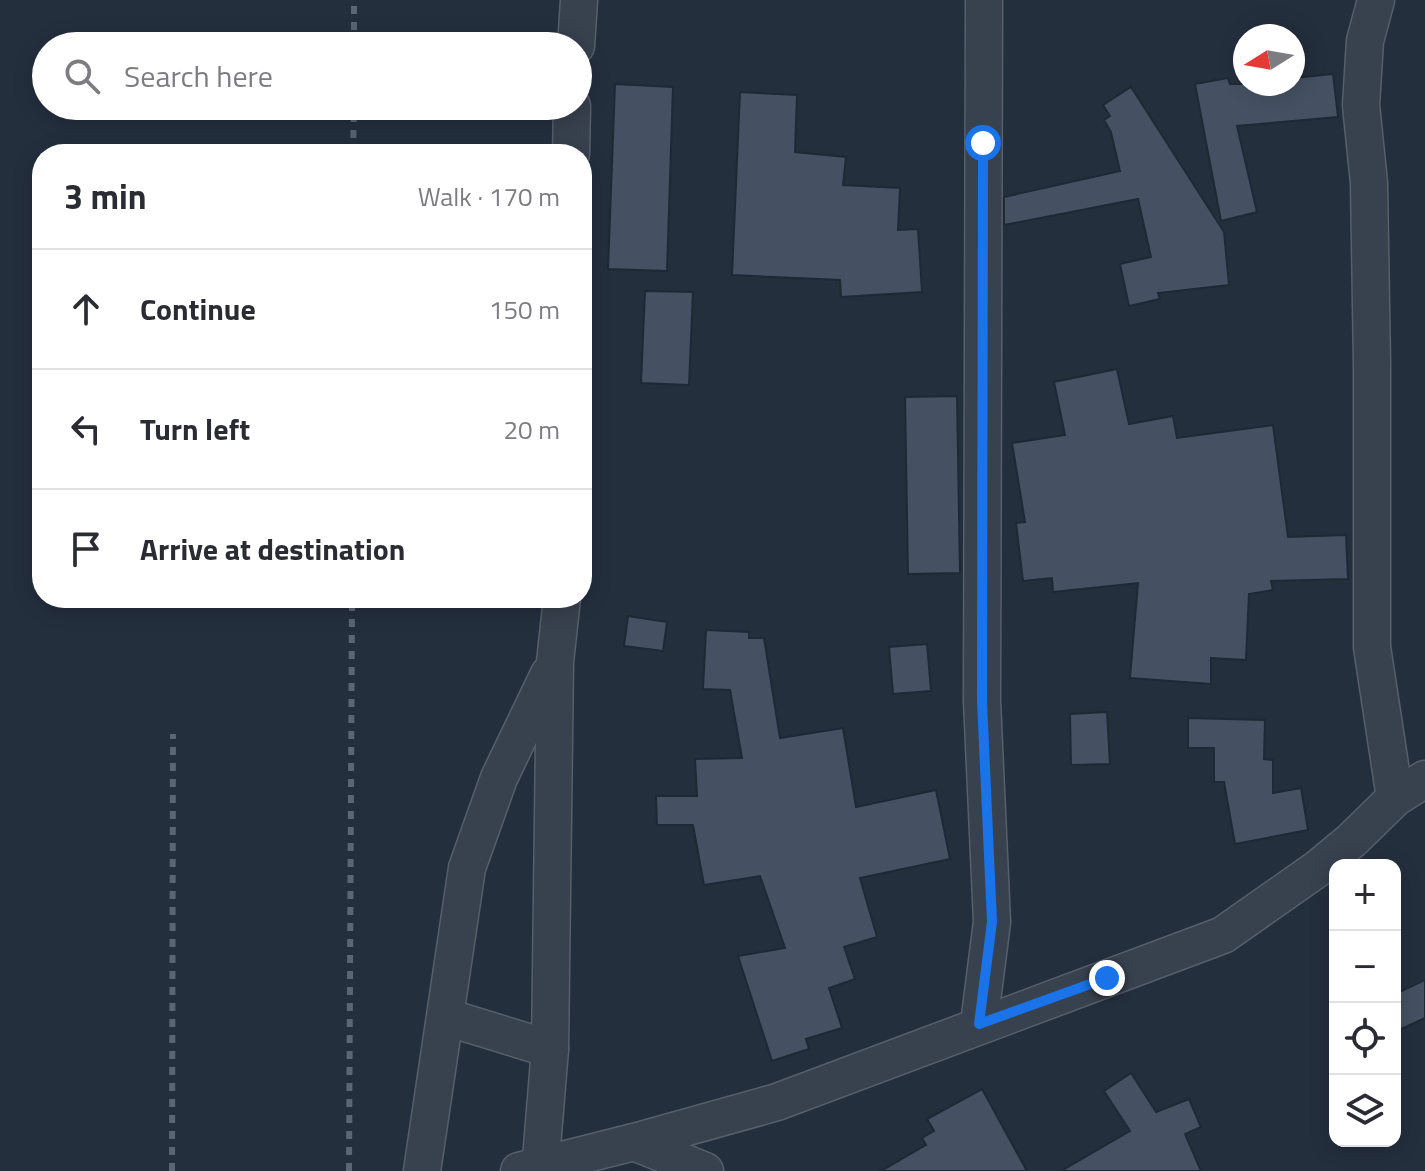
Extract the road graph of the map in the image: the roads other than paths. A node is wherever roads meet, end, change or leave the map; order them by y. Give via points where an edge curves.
1 (579, 0) edge
2 (984, 0) edge
3 (1376, 0) edge
4 (577, 32) edge
5 (572, 120) edge
6 (571, 144) edge
7 (561, 608) edge
8 (555, 662) junction
9 (1410, 788) edge
10 (446, 1017) junction
11 (979, 1024) junction
12 (550, 1049) junction
13 (634, 1142) junction
14 (534, 1169) edge
15 (422, 1171) edge
16 (705, 1171) edge

1 - 4 street
2 - 11 street via 982,701 992,922
3 - 9 street via 1365,41 1361,105 1369,183 1372,647
5 - 6 street
7 - 8 street
8 - 10 street via 499,778 467,868
8 - 12 street
9 - 11 street via 1317,869 1223,935
10 - 12 street
10 - 15 street
11 - 13 street via 777,1102
12 - 14 street
13 - 14 street
13 - 16 street

